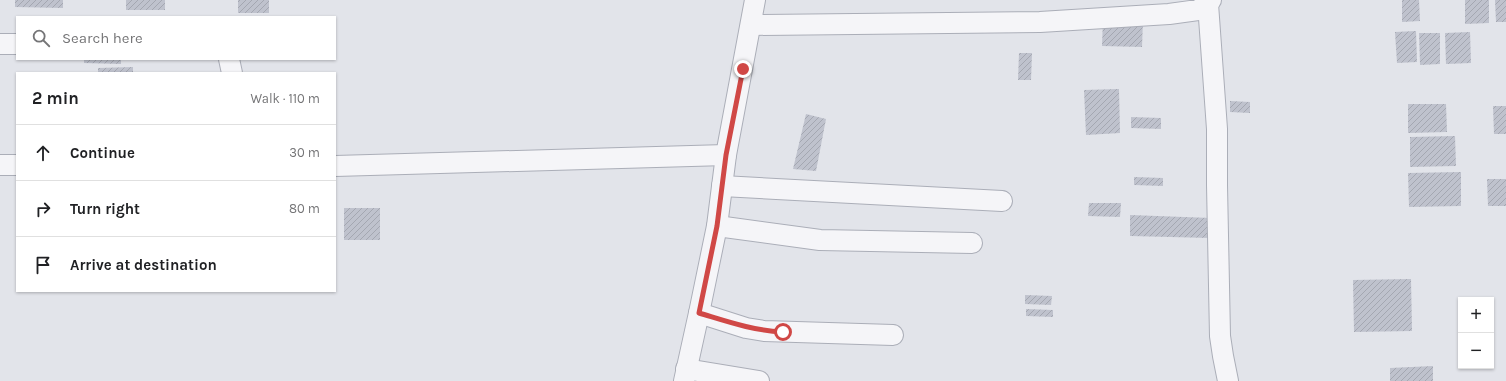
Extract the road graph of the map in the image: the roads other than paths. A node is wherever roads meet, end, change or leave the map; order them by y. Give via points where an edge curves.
1 (755, 0) edge
2 (1210, 2) edge
3 (751, 25) junction
4 (0, 44) edge
5 (16, 44) edge
6 (230, 60) edge
7 (232, 72) edge
8 (726, 155) junction
9 (0, 165) edge
10 (16, 165) edge
11 (336, 166) edge
12 (722, 186) junction
13 (1002, 201) dead end
14 (717, 226) junction
15 (972, 243) dead end
16 (699, 313) junction
17 (893, 335) dead end
18 (685, 375) edge
19 (759, 381) edge
20 (1228, 381) edge

1 - 3 street
2 - 3 street via 1198,10 1169,14 1040,22
2 - 20 street via 1217,129 1220,336
3 - 8 street
4 - 5 street
6 - 7 street
8 - 11 street
8 - 12 street
9 - 10 street
12 - 13 street
12 - 14 street
14 - 15 street via 820,240
14 - 16 street
16 - 17 street via 764,331
16 - 18 street
18 - 19 street

